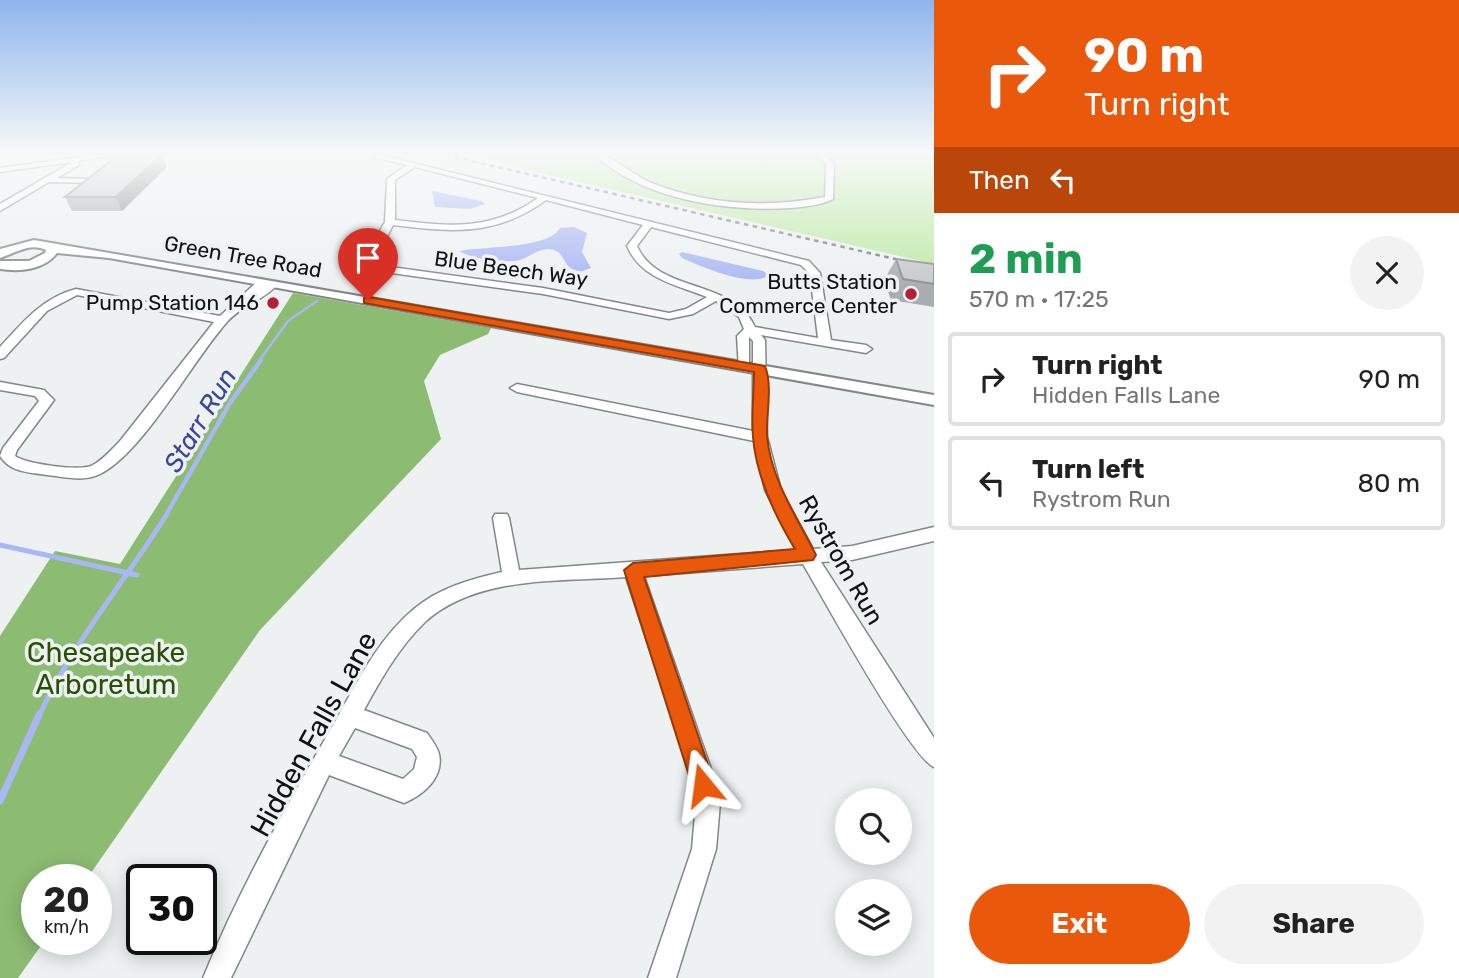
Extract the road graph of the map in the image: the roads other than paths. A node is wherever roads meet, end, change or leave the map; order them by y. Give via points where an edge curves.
1 (16, 199) edge
2 (391, 199) edge
3 (543, 199) edge
4 (551, 199) edge
5 (707, 199) edge
6 (829, 199) edge
7 (0, 208) edge
8 (390, 222) junction
9 (649, 224) junction
10 (0, 244) edge
11 (23, 245) junction
12 (53, 249) junction
13 (124, 257) junction
14 (43, 260) junction
15 (0, 263) edge
16 (24, 266) junction
17 (0, 281) edge
18 (268, 283) junction
19 (715, 297) junction
20 (220, 320) junction
21 (750, 330) junction
22 (825, 342) junction
23 (866, 349) dead end
24 (0, 355) edge
25 (752, 368) junction
26 (0, 386) edge
27 (517, 388) dead end
28 (934, 400) edge
29 (760, 437) junction
30 (501, 518) dead end
31 (934, 534) edge
32 (807, 555) junction
33 (633, 570) junction
34 (512, 578) junction
35 (350, 716) junction
36 (934, 756) edge
37 (324, 762) junction
38 (217, 978) edge
39 (662, 978) edge

1 - 7 street
2 - 8 street, Blue Beech Way
3 - 8 street via 517,218 488,227 455,229
4 - 9 street
5 - 6 street via 739,207
8 - 19 street, Blue Beech Way via 370,261 389,271 544,291 669,316 689,312
9 - 19 street via 632,246 638,260
9 - 22 street via 805,263 815,273
10 - 11 street, Green Tree Road
11 - 12 street, Green Tree Road via 45,244
11 - 15 street
12 - 13 street, Green Tree Road
12 - 14 street
13 - 14 street, Green Tree Road
13 - 18 street, Green Tree Road
14 - 16 street, Green Tree Road
15 - 16 street
16 - 17 street
18 - 20 street
18 - 25 street, Green Tree Road
19 - 21 street via 746,316
20 - 24 street via 76,292 46,305
20 - 26 street via 117,455 91,472 22,466 10,460 10,448 47,400 39,393
21 - 22 street
21 - 25 street, Rystrom Run via 743,336
22 - 23 street
25 - 28 street, Green Tree Road
25 - 29 street, Rystrom Run
27 - 29 street
29 - 32 street, Rystrom Run via 773,490
30 - 34 street
31 - 32 street, Hidden Falls Lane via 852,552
32 - 33 street, Hidden Falls Lane
32 - 36 street, Rystrom Run
33 - 34 street, Hidden Falls Lane
33 - 39 street via 708,803 704,849
34 - 35 street, Hidden Falls Lane via 480,583 422,614 398,638
35 - 37 street, Hidden Falls Lane
35 - 37 street via 418,741 428,755 425,776 404,791
37 - 38 street, Hidden Falls Lane

